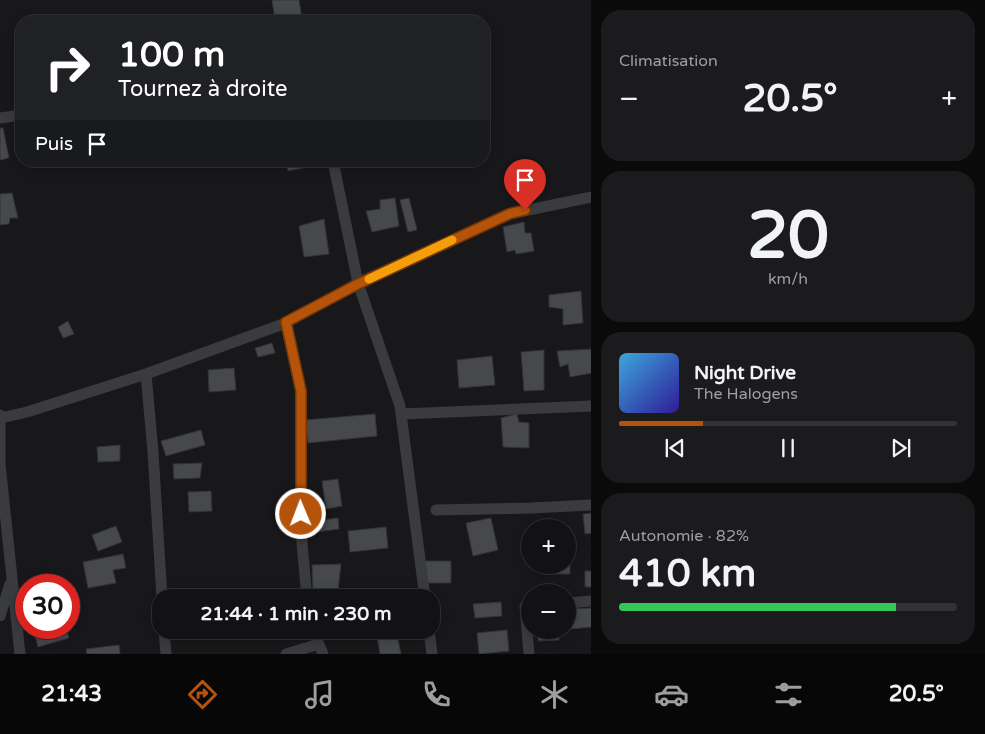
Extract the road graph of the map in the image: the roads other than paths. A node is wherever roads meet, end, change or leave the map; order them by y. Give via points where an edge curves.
1 (15, 116) edge
2 (0, 118) edge
3 (334, 167) edge
4 (591, 197) edge
5 (358, 284) junction
6 (286, 322) junction
7 (146, 374) junction
8 (591, 406) edge
9 (401, 414) junction
10 (0, 416) edge
11 (0, 464) edge
12 (591, 505) edge
13 (436, 510) dead end
14 (12, 580) junction
15 (161, 589) edge
16 (306, 589) edge
17 (423, 589) edge
18 (591, 601) edge
19 (576, 602) edge
20 (0, 616) edge
21 (165, 639) edge
22 (430, 639) edge
23 (527, 639) edge
24 (321, 649) edge
25 (20, 654) edge
26 (166, 654) edge
27 (286, 654) edge
28 (432, 654) edge
29 (529, 654) edge

1 - 2 street
3 - 5 street
4 - 5 street via 509,214
5 - 6 street
5 - 9 street
6 - 7 street
6 - 16 street via 301,391 302,544
7 - 10 street via 27,412
7 - 15 street
8 - 9 street
9 - 17 street
10 - 11 street
11 - 14 street
12 - 13 street
14 - 20 street
14 - 25 street
18 - 19 street
21 - 26 street
22 - 28 street
23 - 29 street
24 - 27 street

